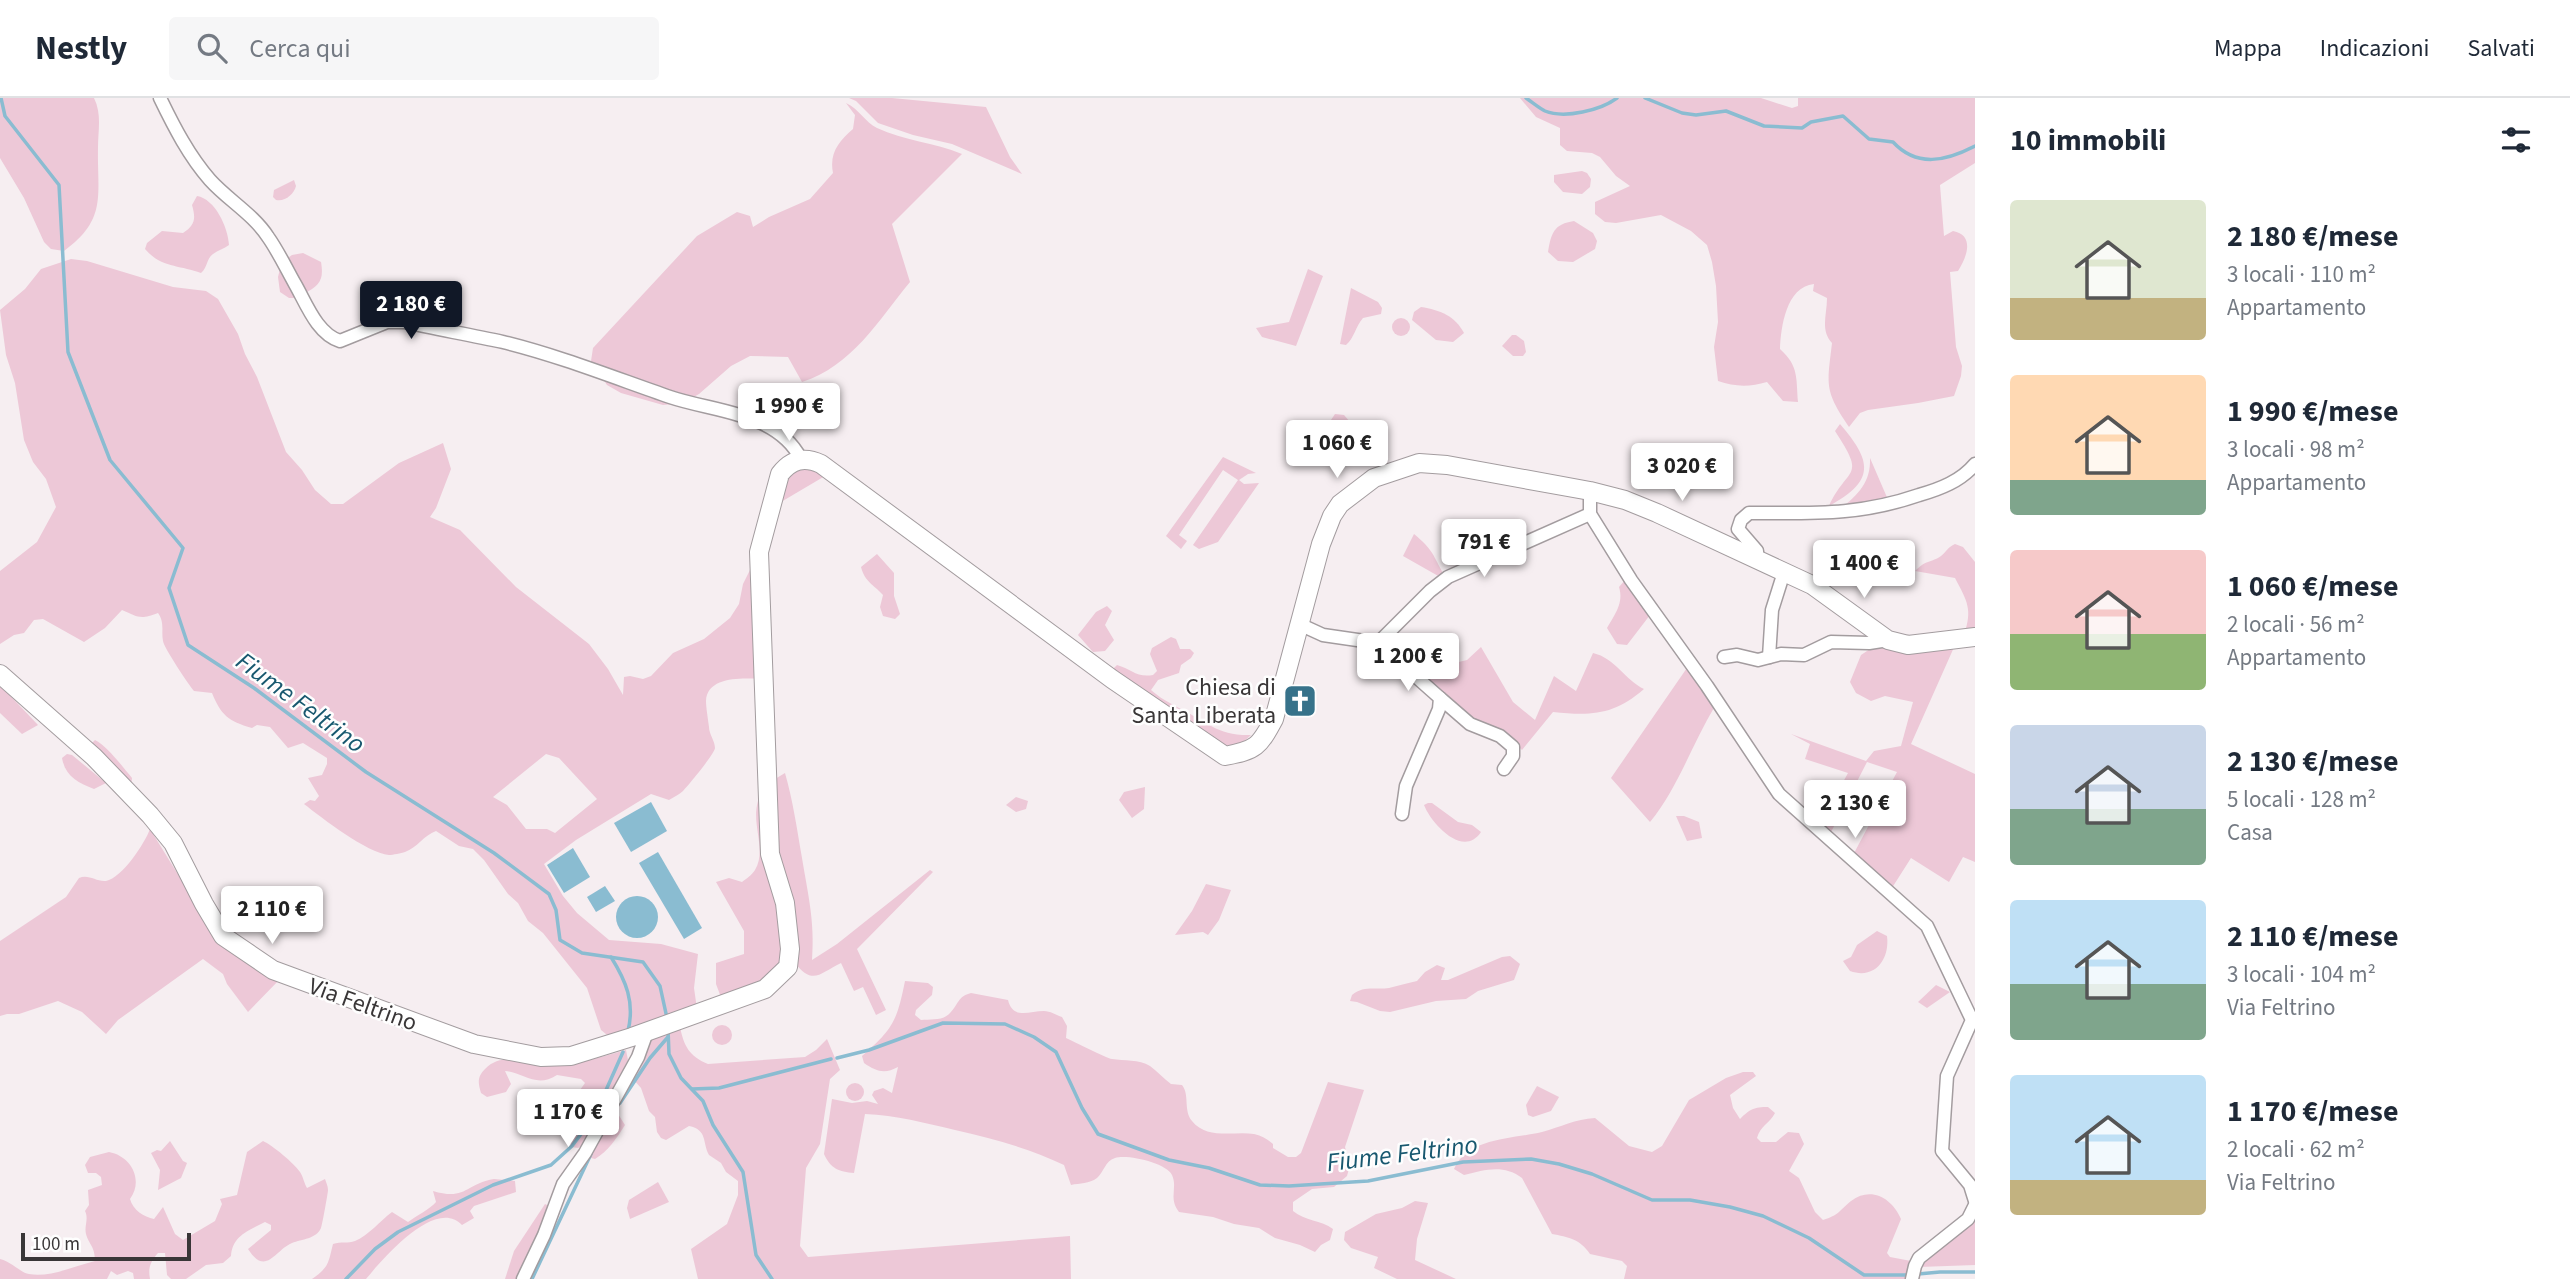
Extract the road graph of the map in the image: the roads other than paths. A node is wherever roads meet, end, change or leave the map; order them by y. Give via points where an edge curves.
1 (160, 98) edge
2 (801, 459) junction
3 (1975, 464) edge
4 (1590, 491) junction
5 (1590, 514) junction
6 (1757, 559) junction
7 (1784, 572) junction
8 (1299, 624) junction
9 (1975, 637) edge
10 (1888, 640) junction
11 (1378, 643) junction
12 (1724, 657) dead end
13 (1769, 657) junction
14 (0, 674) edge
15 (1440, 698) junction
16 (1504, 769) dead end
17 (1402, 814) dead end
18 (647, 1032) junction
19 (1975, 1203) edge
20 (1913, 1273) edge
21 (523, 1279) edge

1 - 2 street via 197,165 268,235 318,324 334,339 341,341 387,322 404,322 503,342 672,398 746,416 788,441
2 - 8 street via 821,464 1112,679 1225,756 1250,751 1264,738 1274,719
2 - 18 street, Via Feltrino via 780,474 760,552 770,854 785,903 788,967 765,989
3 - 6 street via 1942,488 1892,505 1830,514 1749,513 1738,530 1757,551
4 - 5 street
4 - 6 street via 1657,513
4 - 8 street via 1419,463 1374,478 1332,516
5 - 11 street via 1448,578
5 - 19 street via 1779,794 1927,926 1972,1020 1947,1076 1942,1151 1970,1185
6 - 7 street
7 - 10 street via 1812,585
7 - 13 street via 1772,610
8 - 11 street via 1323,635
9 - 10 street via 1908,645
10 - 13 street via 1831,642 1804,655
11 - 15 street
12 - 13 street
14 - 18 street, Via Feltrino via 94,757 150,815 173,842 223,936 272,970 474,1044 541,1057 571,1056
15 - 16 street via 1470,724 1500,736 1513,747
15 - 17 street via 1406,786
18 - 21 street via 585,1153 563,1184
19 - 20 street via 1969,1219 1919,1258

